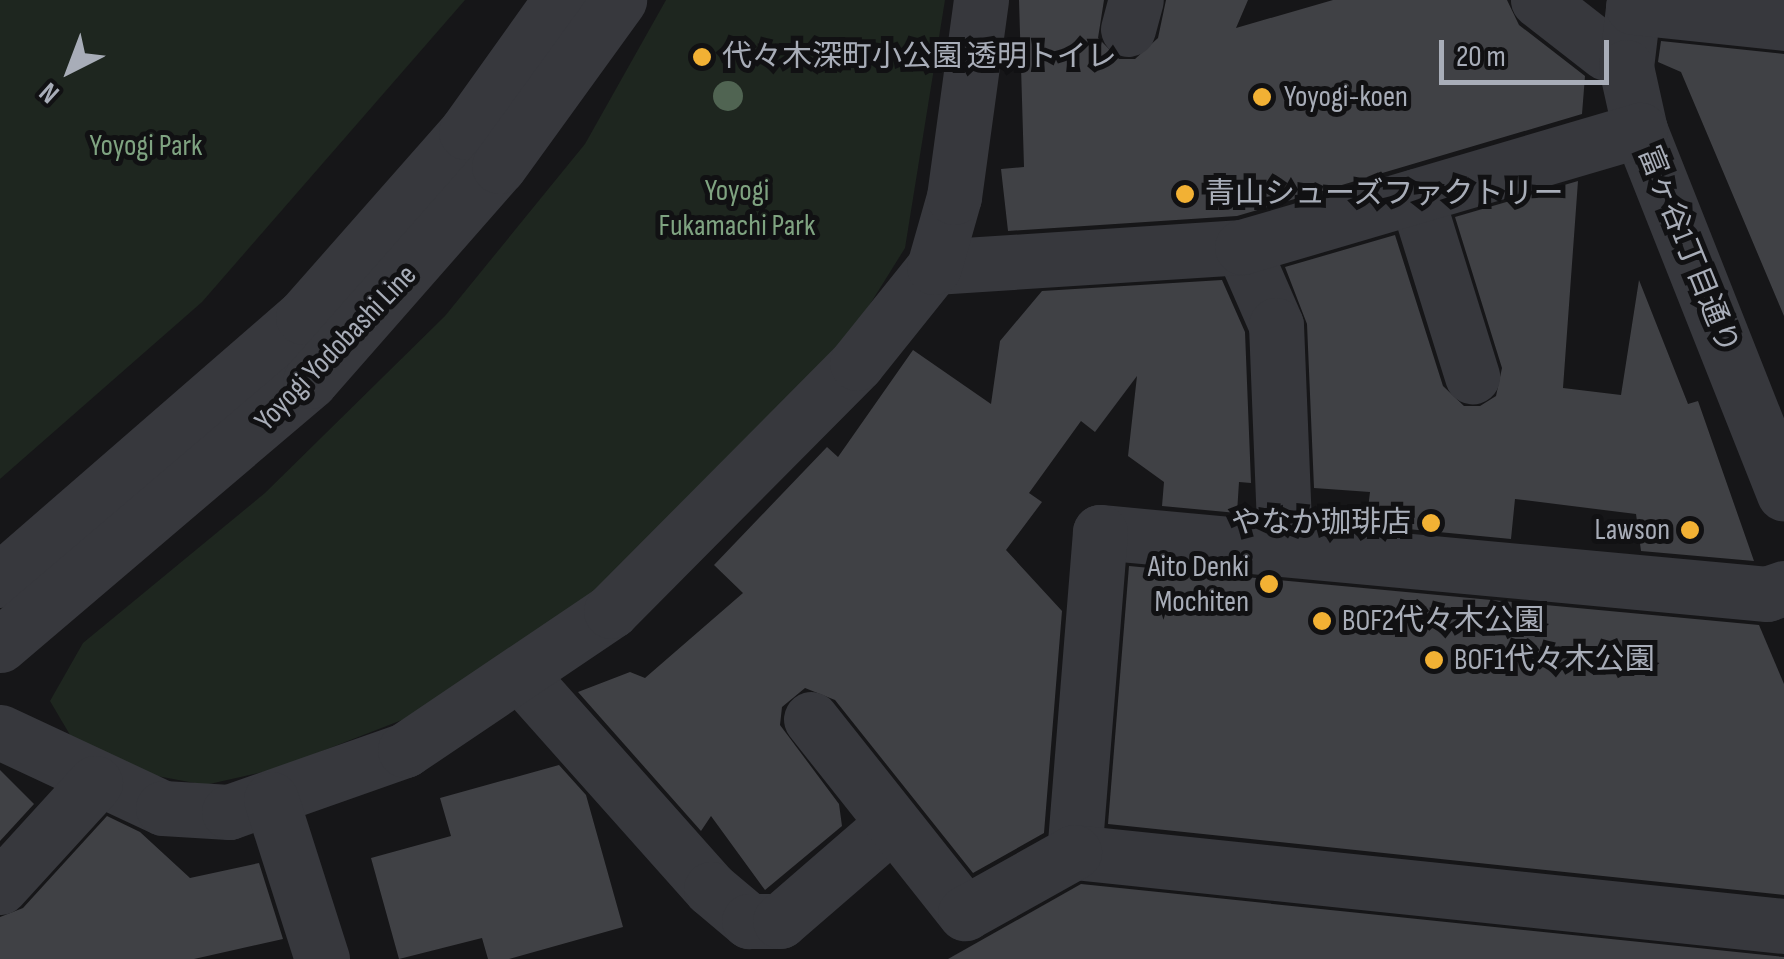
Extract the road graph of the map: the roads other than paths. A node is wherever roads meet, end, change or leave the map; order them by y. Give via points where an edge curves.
1 (560, 0) edge
2 (620, 0) edge
3 (981, 0) edge
4 (1538, 0) edge
5 (1624, 20) edge
6 (1784, 23) edge
7 (1640, 130) junction
8 (1416, 196) junction
9 (1242, 247) junction
10 (934, 267) junction
11 (1472, 376) dead end
12 (1784, 494) edge
13 (1286, 546) junction
14 (0, 580) edge
15 (1784, 588) edge
16 (0, 646) edge
17 (522, 677) junction
18 (811, 719) dead end
19 (0, 732) edge
20 (95, 783) junction
21 (271, 799) junction
22 (892, 824) junction
23 (1074, 852) junction
24 (0, 887) edge
25 (1784, 926) edge
26 (322, 959) edge

1 - 14 street, Yoyogi Yodobashi Line via 466,132 302,318
2 - 16 street, Yoyogi Yodobashi Line via 499,166 310,381
3 - 10 street via 954,197
4 - 5 street
5 - 6 street
5 - 7 street, 富ヶ谷1丁目通り
7 - 8 street
7 - 12 street, 富ヶ谷1丁目通り
8 - 9 street
8 - 11 street
9 - 10 street
9 - 13 street via 1276,325
10 - 17 street via 701,527
13 - 15 street via 1767,594
13 - 23 street via 1100,532
17 - 21 street via 405,750
17 - 22 street via 711,890 750,920 780,921
18 - 22 street
19 - 20 street
20 - 21 street via 163,808 228,812
20 - 24 street
21 - 26 street
22 - 23 street via 965,913
23 - 25 street

